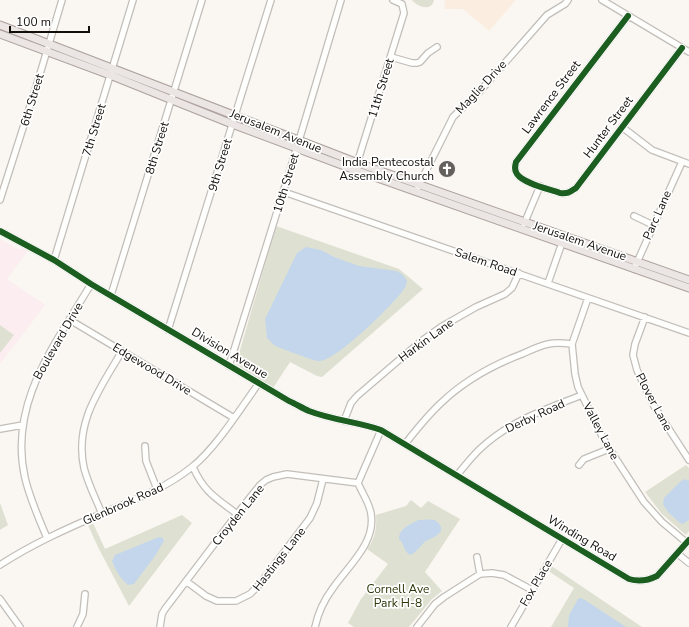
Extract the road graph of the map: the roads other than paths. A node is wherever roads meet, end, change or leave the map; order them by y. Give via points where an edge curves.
1 (62, 0) edge
2 (133, 0) edge
3 (202, 0) edge
4 (271, 0) edge
5 (341, 0) edge
6 (393, 0) edge
7 (568, 0) edge
8 (602, 0) edge
9 (628, 16) junction
10 (0, 25) edge
11 (0, 34) edge
12 (49, 43) junction
13 (437, 47) dead end
14 (682, 48) junction
15 (46, 51) junction
16 (689, 52) edge
17 (391, 57) junction
18 (113, 68) junction
19 (110, 75) junction
20 (174, 91) junction
21 (171, 99) junction
22 (235, 115) junction
23 (232, 124) junction
24 (622, 127) junction
25 (298, 144) junction
26 (682, 162) junction
27 (689, 164) edge
28 (357, 167) junction
29 (540, 186) junction
30 (417, 188) junction
31 (284, 192) junction
32 (0, 200) edge
33 (634, 216) dead end
34 (653, 225) junction
35 (524, 226) junction
36 (0, 231) edge
37 (563, 239) junction
38 (54, 260) junction
39 (637, 262) junction
40 (634, 269) junction
41 (519, 273) junction
42 (689, 280) edge
43 (548, 283) junction
44 (91, 284) junction
45 (689, 288) edge
46 (111, 295) junction
47 (588, 298) junction
48 (645, 317) junction
49 (70, 320) junction
50 (168, 330) junction
51 (689, 333) edge
52 (572, 344) junction
53 (122, 351) junction
54 (230, 366) junction
55 (259, 383) junction
56 (582, 395) junction
57 (234, 418) junction
58 (344, 421) junction
59 (23, 425) junction
60 (0, 429) edge
61 (381, 430) junction
62 (405, 444) junction
63 (145, 446) dead end
64 (609, 449) junction
65 (689, 460) edge
66 (579, 465) dead end
67 (193, 467) junction
68 (457, 475) junction
69 (323, 479) junction
70 (358, 483) junction
71 (157, 489) junction
72 (102, 514) junction
73 (237, 514) junction
74 (47, 538) junction
75 (562, 539) junction
76 (688, 541) edge
77 (678, 554) junction
78 (477, 557) dead end
79 (689, 563) edge
80 (0, 566) edge
81 (480, 574) junction
82 (186, 581) junction
83 (532, 590) junction
84 (85, 594) dead end
85 (0, 599) edge
86 (20, 627) edge
87 (77, 627) edge
88 (160, 627) edge
89 (315, 627) edge
90 (417, 627) edge
91 (510, 627) edge

1 - 12 street, 6th Street
2 - 18 street, 7th Street
3 - 20 street, 8th Street
4 - 22 street, 9th Street
5 - 25 street, 10th Street
6 - 17 street, 11th Street via 402,4 404,13
7 - 30 street, Maglie Drive via 547,14 481,90 453,117
8 - 9 street
9 - 14 street
9 - 29 street, Lawrence Street via 516,162 516,173 526,181
10 - 12 main road, Jerusalem Avenue
11 - 15 main road, Jerusalem Avenue
12 - 15 street, 6th Street
12 - 18 main road, Jerusalem Avenue
13 - 17 street via 417,63
14 - 16 street
14 - 24 street, Hunter Street
15 - 19 main road, Jerusalem Avenue
15 - 32 street, 6th Street
17 - 28 street, 11th Street
18 - 19 street, 7th Street
18 - 20 main road, Jerusalem Avenue
19 - 21 main road, Jerusalem Avenue
19 - 38 street, 7th Street
20 - 21 street, 8th Street
20 - 22 main road, Jerusalem Avenue
21 - 23 main road, Jerusalem Avenue
21 - 46 street, 8th Street
22 - 23 street, 9th Street
22 - 25 main road, Jerusalem Avenue
23 - 25 main road, Jerusalem Avenue
23 - 50 street, 9th Street
24 - 26 street via 652,150
24 - 29 street, Hunter Street via 576,188 565,194
25 - 28 main road, Jerusalem Avenue
25 - 31 street, 10th Street
26 - 27 street
26 - 34 street, Parc Lane
28 - 30 main road, Jerusalem Avenue
29 - 35 street
30 - 35 main road, Jerusalem Avenue
31 - 41 street, Salem Road
31 - 54 street, 10th Street
33 - 34 street
34 - 39 street, Parc Lane
35 - 37 main road, Jerusalem Avenue
36 - 38 street, Division Avenue
37 - 39 main road, Jerusalem Avenue
37 - 40 main road, Jerusalem Avenue
37 - 43 street
38 - 44 street, Division Avenue
39 - 40 street, Parc Lane
39 - 42 main road, Jerusalem Avenue
40 - 45 main road, Jerusalem Avenue
41 - 43 street, Salem Road
41 - 58 street, Harkin Lane via 515,284 505,294 453,320 420,342 357,396 351,403
43 - 47 street, Salem Road
44 - 46 street, Division Avenue
44 - 49 street, Boulevard Drive
46 - 50 street, Division Avenue
47 - 48 street, Salem Road
47 - 52 street, Valley Lane
48 - 51 street, Salem Road
48 - 65 street, Plover Lane via 633,355 636,370 654,406
49 - 53 street, Edgewood Drive
49 - 59 street, Boulevard Drive via 36,378 27,403
50 - 54 street, Division Avenue
52 - 56 street, Valley Lane via 575,374
52 - 62 street via 542,345 480,373 442,402
53 - 57 street, Edgewood Drive
53 - 72 street via 92,401 82,437 84,468
54 - 55 street, Division Avenue
55 - 57 street, Glenbrook Road
55 - 58 street, Division Avenue via 309,411
56 - 64 street, Valley Lane
56 - 68 street, Derby Road via 511,425 481,448
57 - 67 street, Glenbrook Road
58 - 61 street, Division Avenue
59 - 60 street
59 - 74 street, Boulevard Drive via 21,448 24,477
61 - 62 street, Division Avenue
61 - 70 street
62 - 68 street, Division Avenue
63 - 71 street via 146,461
64 - 66 street via 584,459
64 - 76 street, Valley Lane via 644,502 662,522
67 - 71 street, Glenbrook Road
67 - 73 street via 209,493
68 - 75 street, Winding Road
69 - 70 street, Croyden Lane
69 - 73 street, Croyden Lane via 287,474 273,477 260,485
69 - 82 street, Hastings Lane via 310,518 250,594 236,601 217,601
70 - 89 street via 371,512 372,531 367,543 324,602
71 - 72 street, Glenbrook Road
72 - 74 street, Glenbrook Road
73 - 82 street, Croyden Lane
74 - 80 street, Glenbrook Road
75 - 77 street, Winding Road via 628,579 636,581 657,576
75 - 83 street, Fox Place
76 - 77 street, Winding Road
77 - 79 street
78 - 81 street
81 - 83 street via 504,575
81 - 90 street via 435,604
82 - 88 street, Croyden Lane via 162,614
83 - 91 street, Fox Place
84 - 87 street via 83,614
85 - 86 street

